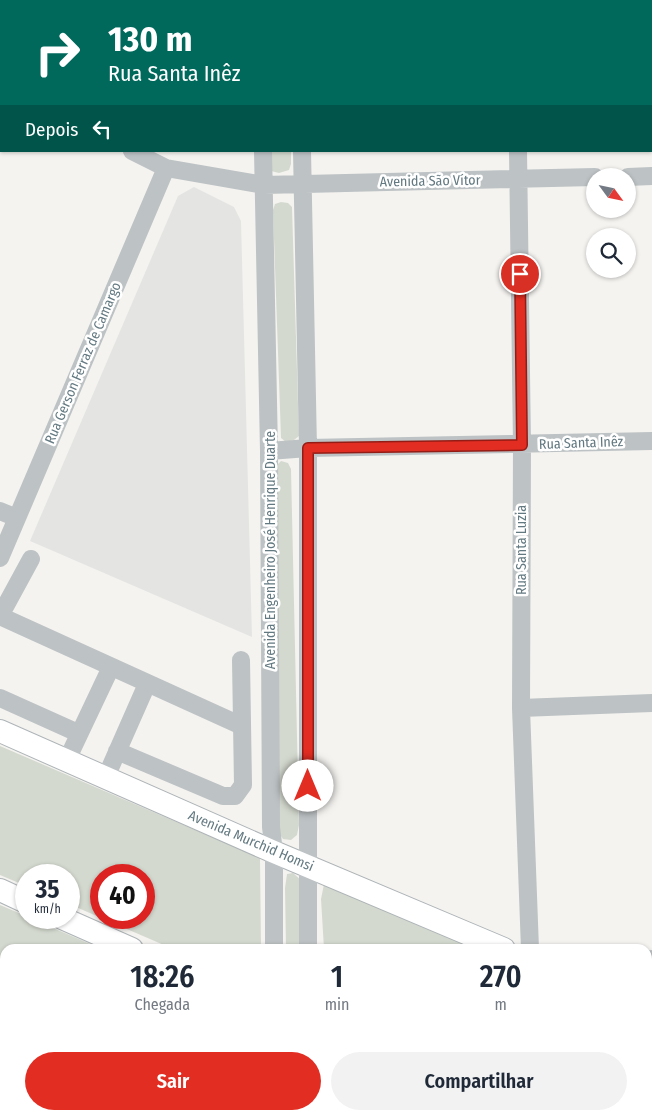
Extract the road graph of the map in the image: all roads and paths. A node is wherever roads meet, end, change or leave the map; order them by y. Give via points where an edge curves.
1 (134, 152) edge
2 (263, 152) edge
3 (302, 152) edge
4 (518, 152) edge
5 (166, 168) junction
6 (652, 176) edge
7 (636, 177) edge
8 (586, 178) edge
9 (518, 179) junction
10 (264, 185) junction
11 (303, 185) junction
12 (652, 441) edge
13 (522, 445) junction
14 (308, 448) junction
15 (269, 451) junction
16 (0, 511) edge
17 (17, 518) junction
18 (0, 558) edge
19 (31, 559) dead end
20 (0, 616) edge
21 (241, 660) dead end
22 (111, 667) junction
23 (147, 684) junction
24 (0, 698) edge
25 (652, 703) edge
26 (521, 708) junction
27 (242, 726) junction
28 (0, 730) edge
29 (78, 733) junction
30 (117, 751) junction
31 (67, 760) junction
32 (106, 777) junction
33 (274, 852) junction
34 (308, 865) junction
35 (0, 890) edge
36 (15, 897) edge
37 (80, 926) edge
38 (121, 944) edge
39 (274, 944) edge
40 (308, 944) edge
41 (492, 944) edge
42 (530, 944) edge

1 - 5 street, Avenida São Vítor
2 - 10 street, Avenida Engenheiro José Henrique Duarte
3 - 11 street
4 - 9 street, Rua Santa Luzia
5 - 10 street, Avenida São Vítor
5 - 17 street, Rua Gerson Ferraz de Camargo
6 - 7 street
8 - 9 street, Avenida São Vítor
9 - 11 street, Avenida São Vítor
9 - 13 street, Rua Santa Luzia
10 - 11 street, Avenida São Vítor
10 - 15 street, Avenida Engenheiro José Henrique Duarte
11 - 14 street
12 - 13 street, Rua Santa Inêz
13 - 14 street, Rua Santa Inêz
13 - 26 street, Rua Santa Luzia
14 - 15 street, Rua Santa Inêz
14 - 34 street
15 - 33 street, Avenida Engenheiro José Henrique Duarte via 271,817
16 - 17 street
17 - 18 street, Rua Gerson Ferraz de Camargo
19 - 20 street
20 - 22 street
21 - 27 street
22 - 23 street
22 - 29 street
23 - 27 street
23 - 30 street
24 - 29 street
25 - 26 street
26 - 42 street, Rua Santa Luzia
27 - 30 street via 243,785 235,796 223,796
28 - 31 main road, Avenida Murchid Homsi
29 - 31 street
30 - 32 street
31 - 32 main road, Avenida Murchid Homsi
32 - 33 main road, Avenida Murchid Homsi
33 - 34 main road, Avenida Murchid Homsi
33 - 39 street, Avenida Engenheiro José Henrique Duarte
34 - 40 street
34 - 41 main road, Avenida Murchid Homsi
35 - 36 main road
37 - 38 main road

